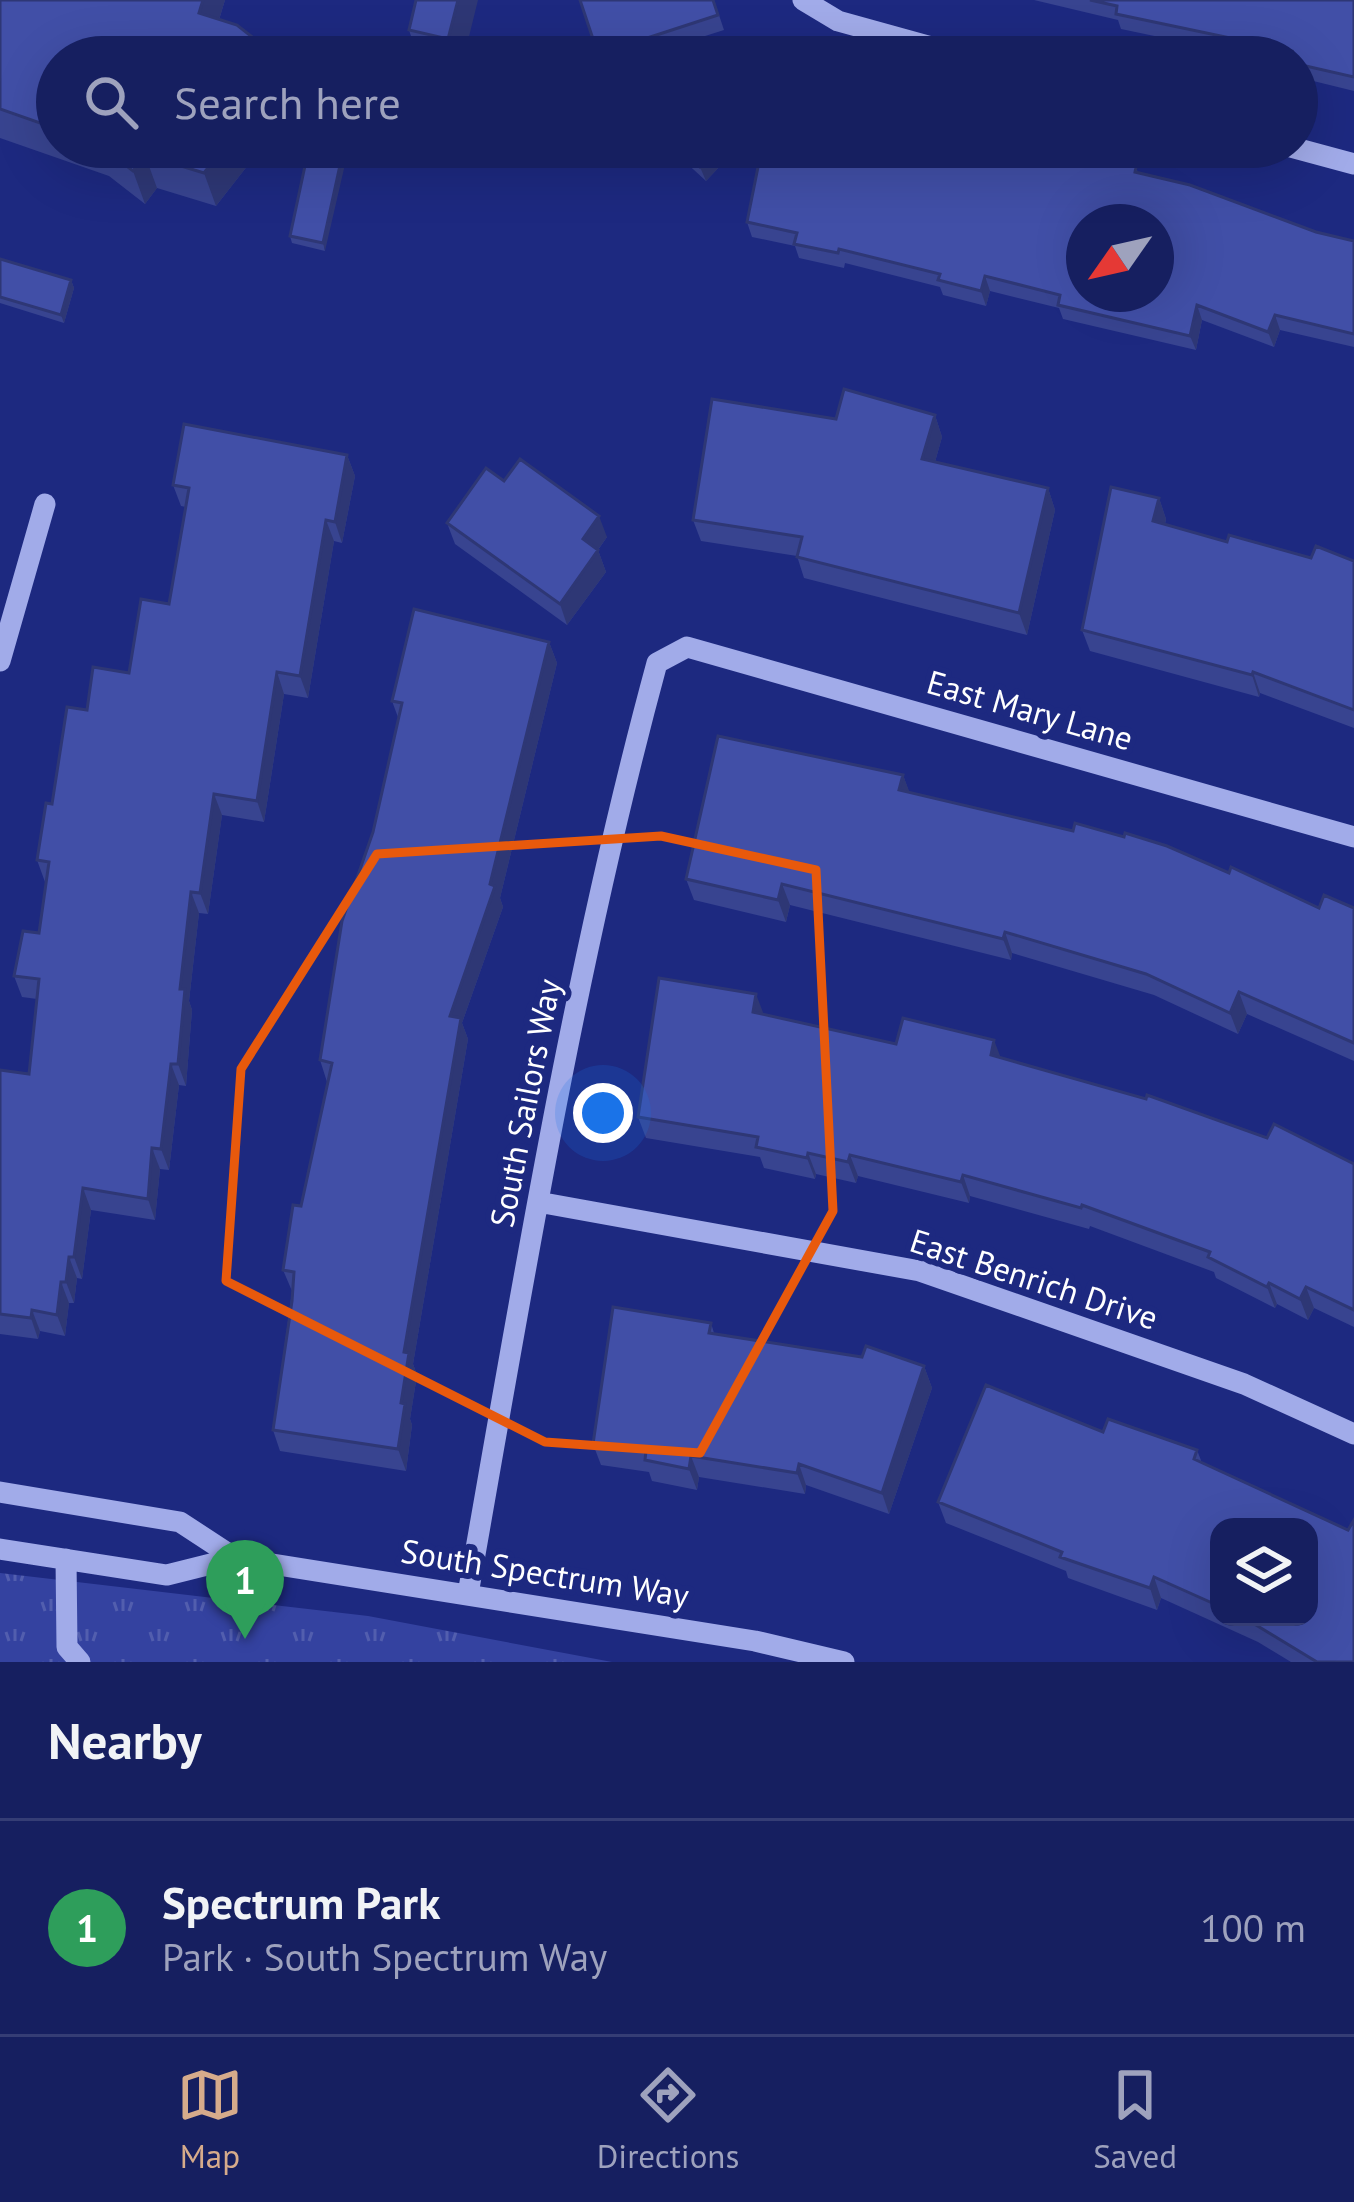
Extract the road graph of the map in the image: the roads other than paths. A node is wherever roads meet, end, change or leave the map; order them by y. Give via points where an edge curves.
1 (805, 1) edge
2 (892, 36) edge
3 (1318, 154) edge
4 (1354, 164) edge
5 (45, 504) dead end
6 (687, 646) joint
7 (0, 661) edge
8 (1354, 837) edge
9 (538, 1202) junction
10 (1354, 1434) edge
11 (0, 1492) edge
12 (0, 1549) edge
13 (235, 1558) junction
14 (66, 1559) junction
15 (467, 1594) junction
16 (763, 1653) edge
17 (80, 1662) edge
18 (844, 1662) edge

1 - 2 street via 838,21
3 - 4 street
5 - 7 street
6 - 8 street, East Mary Lane
6 - 9 street, South Sailors Way via 657,663 619,804
9 - 10 street, East Benrich Drive via 920,1271 1244,1384
9 - 15 street, South Sailors Way
11 - 13 street, South Spectrum Way via 180,1522
12 - 14 street, South Spectrum Way
13 - 14 street, South Spectrum Way via 167,1575
13 - 15 street, South Spectrum Way
14 - 17 street via 68,1647
15 - 16 street, South Spectrum Way
16 - 18 street, South Spectrum Way

